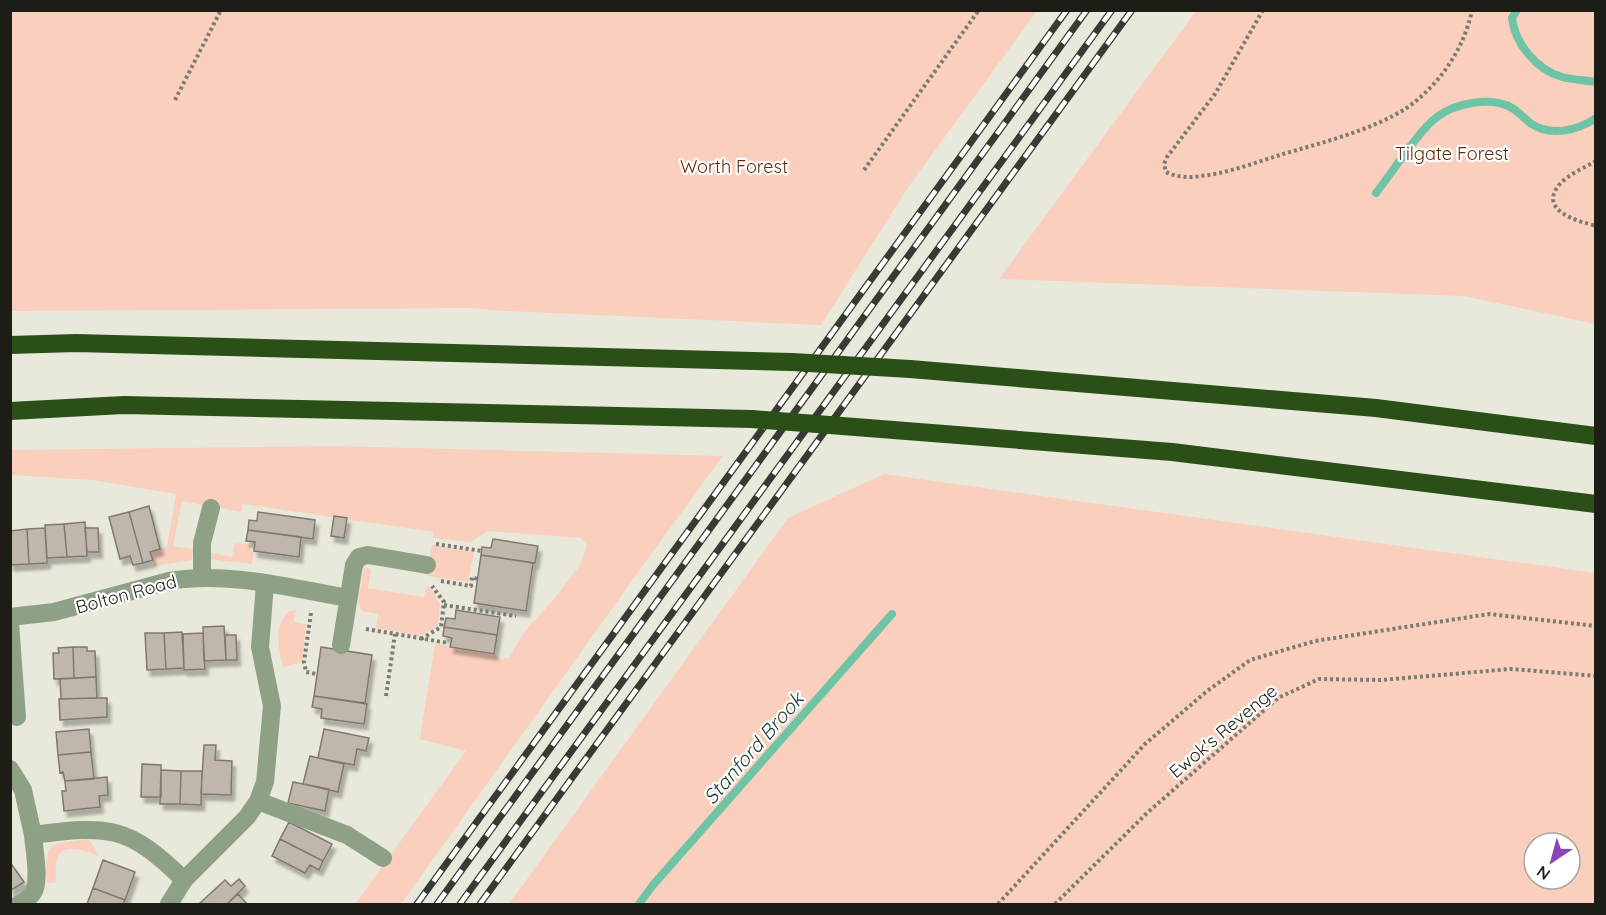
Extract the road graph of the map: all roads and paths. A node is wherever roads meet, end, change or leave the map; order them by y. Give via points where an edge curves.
1 (221, 10) edge
2 (979, 10) edge
3 (1263, 10) edge
4 (1472, 10) edge
5 (175, 100) dead end
6 (1596, 161) edge
7 (864, 170) dead end
8 (1596, 226) edge
9 (10, 345) edge
10 (10, 411) edge
11 (1596, 436) edge
12 (1596, 504) edge
13 (211, 508) dead end
14 (482, 550) dead end
15 (426, 572) junction
16 (202, 577) junction
17 (477, 579) dead end
18 (265, 584) junction
19 (314, 592) junction
20 (348, 598) junction
21 (444, 605) junction
22 (516, 616) dead end
23 (10, 618) edge
24 (10, 623) edge
25 (344, 626) junction
26 (1596, 626) edge
27 (395, 634) junction
28 (421, 639) junction
29 (448, 643) dead end
30 (341, 645) dead end
31 (317, 674) dead end
32 (1596, 676) edge
33 (386, 696) dead end
34 (16, 717) dead end
35 (10, 769) edge
36 (258, 801) junction
37 (33, 836) junction
38 (383, 858) dead end
39 (184, 880) junction
40 (19, 904) edge
41 (169, 904) edge
42 (998, 904) edge
43 (1055, 904) edge

1 - 5 path
2 - 7 path
3 - 4 path via 1215,94 1167,156 1166,172 1182,177 1218,174 1390,118 1422,95 1444,72 1463,40
6 - 8 path via 1560,184 1554,204 1569,217
9 - 11 highway, bridge via 76,343 792,362 1376,408
10 - 12 highway, bridge via 124,405 752,419 1172,452
13 - 16 street via 202,543
14 - 15 path via 430,543
15 - 17 path via 471,586 472,577
15 - 20 street via 368,555 359,557
15 - 21 path
16 - 18 street, Bolton Road
16 - 23 street, Bolton Road via 170,580 54,612
18 - 19 street, Bolton Road
18 - 36 street via 260,647 272,706 265,782
19 - 20 street, Bolton Road
19 - 31 path via 304,662 306,672
20 - 25 street
21 - 22 path
21 - 28 path via 441,627
24 - 34 street
25 - 27 path
25 - 30 street
26 - 42 path via 1489,614 1315,641 1250,660 1145,744
27 - 28 path
27 - 33 path
28 - 29 path
32 - 43 path, Ewok's Revenge via 1511,669 1380,680 1319,679 1278,698 1147,813
35 - 37 street via 20,783
36 - 38 street via 347,835
36 - 39 street
37 - 39 street via 99,829 119,833 140,842
37 - 40 street via 33,892
39 - 41 street

